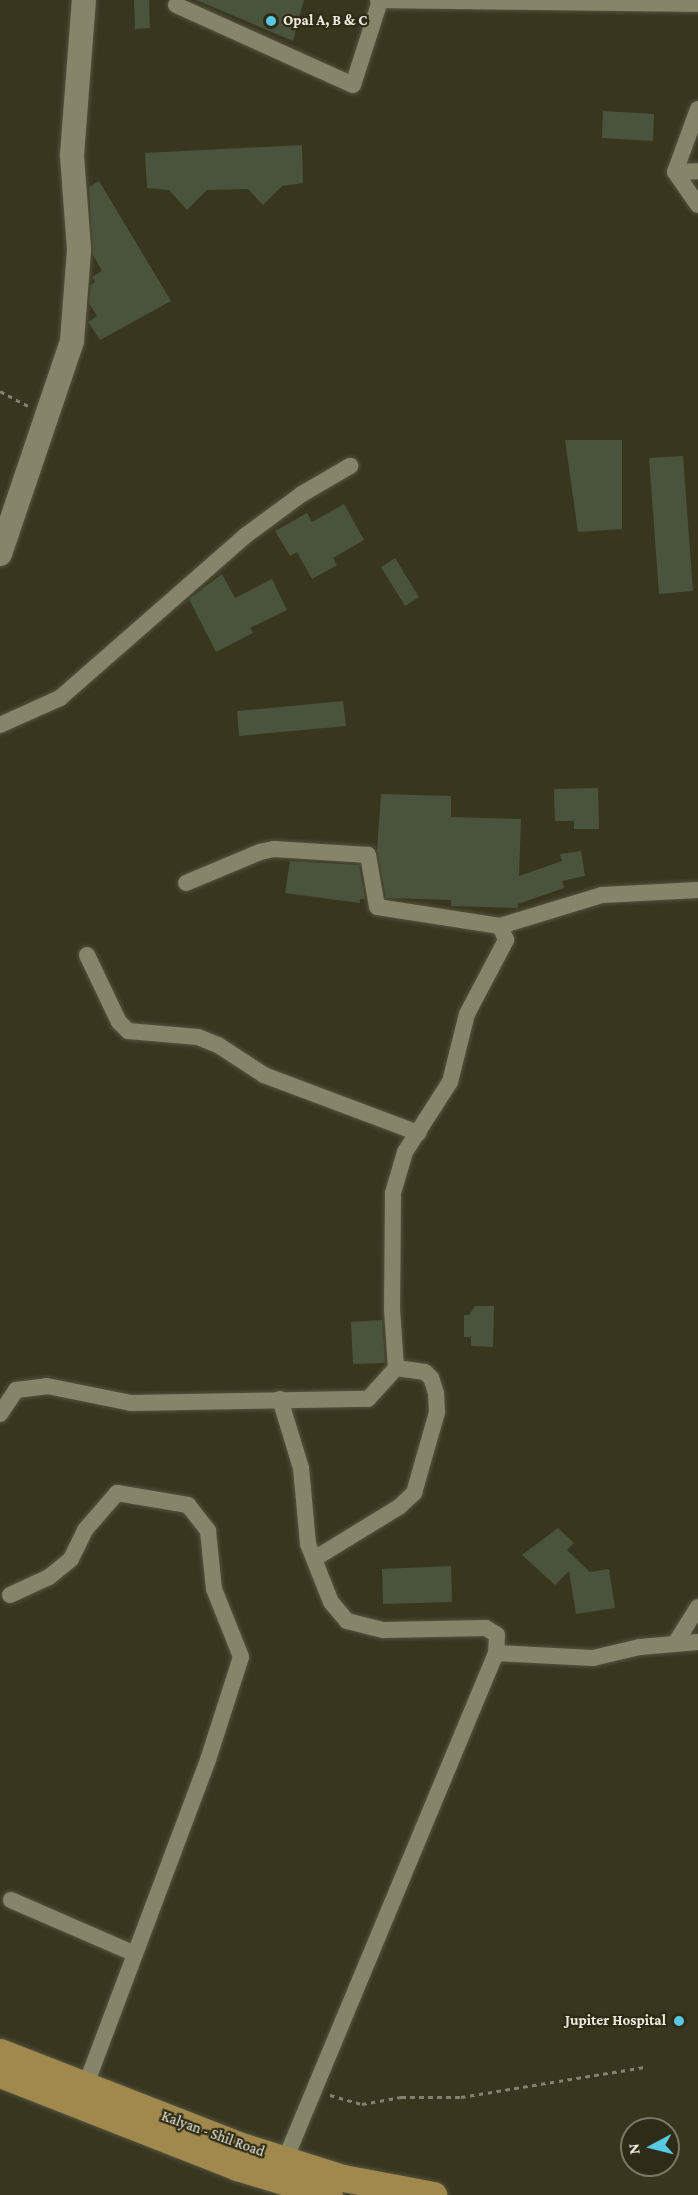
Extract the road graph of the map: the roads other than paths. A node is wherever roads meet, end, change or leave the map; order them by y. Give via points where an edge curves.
1 (84, 0) edge
2 (379, 1) edge
3 (560, 1) edge
4 (698, 3) edge
5 (176, 5) dead end
6 (698, 109) edge
7 (698, 171) edge
8 (675, 172) junction
9 (698, 205) edge
10 (350, 466) dead end
11 (0, 554) edge
12 (0, 725) edge
13 (186, 883) dead end
14 (698, 890) edge
15 (500, 926) junction
16 (87, 955) dead end
17 (418, 1133) junction
18 (396, 1368) junction
19 (280, 1400) junction
20 (0, 1414) edge
21 (314, 1559) junction
22 (10, 1595) dead end
23 (698, 1607) edge
24 (676, 1642) junction
25 (698, 1642) edge
26 (496, 1653) junction
27 (11, 1900) dead end
28 (133, 1953) junction
29 (0, 2052) edge
30 (0, 2074) edge
31 (86, 2085) junction
32 (285, 2160) junction
33 (329, 2195) edge
34 (433, 2195) edge

1 - 11 street via 72,155 79,249 72,341
2 - 3 street
2 - 5 street via 353,85
3 - 4 street
6 - 8 street
7 - 8 street
8 - 9 street
10 - 12 street via 302,494 244,536 60,698
13 - 15 street via 274,849 368,855 377,907
14 - 15 street via 602,895
15 - 17 street via 506,940 467,1014 450,1082
16 - 17 street via 119,1022 128,1031 198,1037 218,1045 264,1075
17 - 18 street via 405,1152 393,1192 392,1310
18 - 19 street via 368,1399
18 - 21 street via 425,1372 436,1394 437,1412 414,1493 399,1507
19 - 20 street via 131,1403 46,1386 16,1390
19 - 21 street via 301,1468 308,1544
21 - 26 street via 331,1602 347,1622 384,1630 486,1628 497,1635
22 - 28 street via 49,1577 71,1559 85,1530 117,1493 188,1505 208,1531 214,1589 241,1657 208,1760
23 - 24 street
24 - 25 street
24 - 26 street via 593,1658
26 - 32 street
27 - 28 street
28 - 31 street
29 - 31 main road, Kalyan - Shil Road
30 - 33 main road, Kalyan - Shil Road via 237,2167
31 - 32 main road, Kalyan - Shil Road
32 - 34 main road, Kalyan - Shil Road via 343,2178

